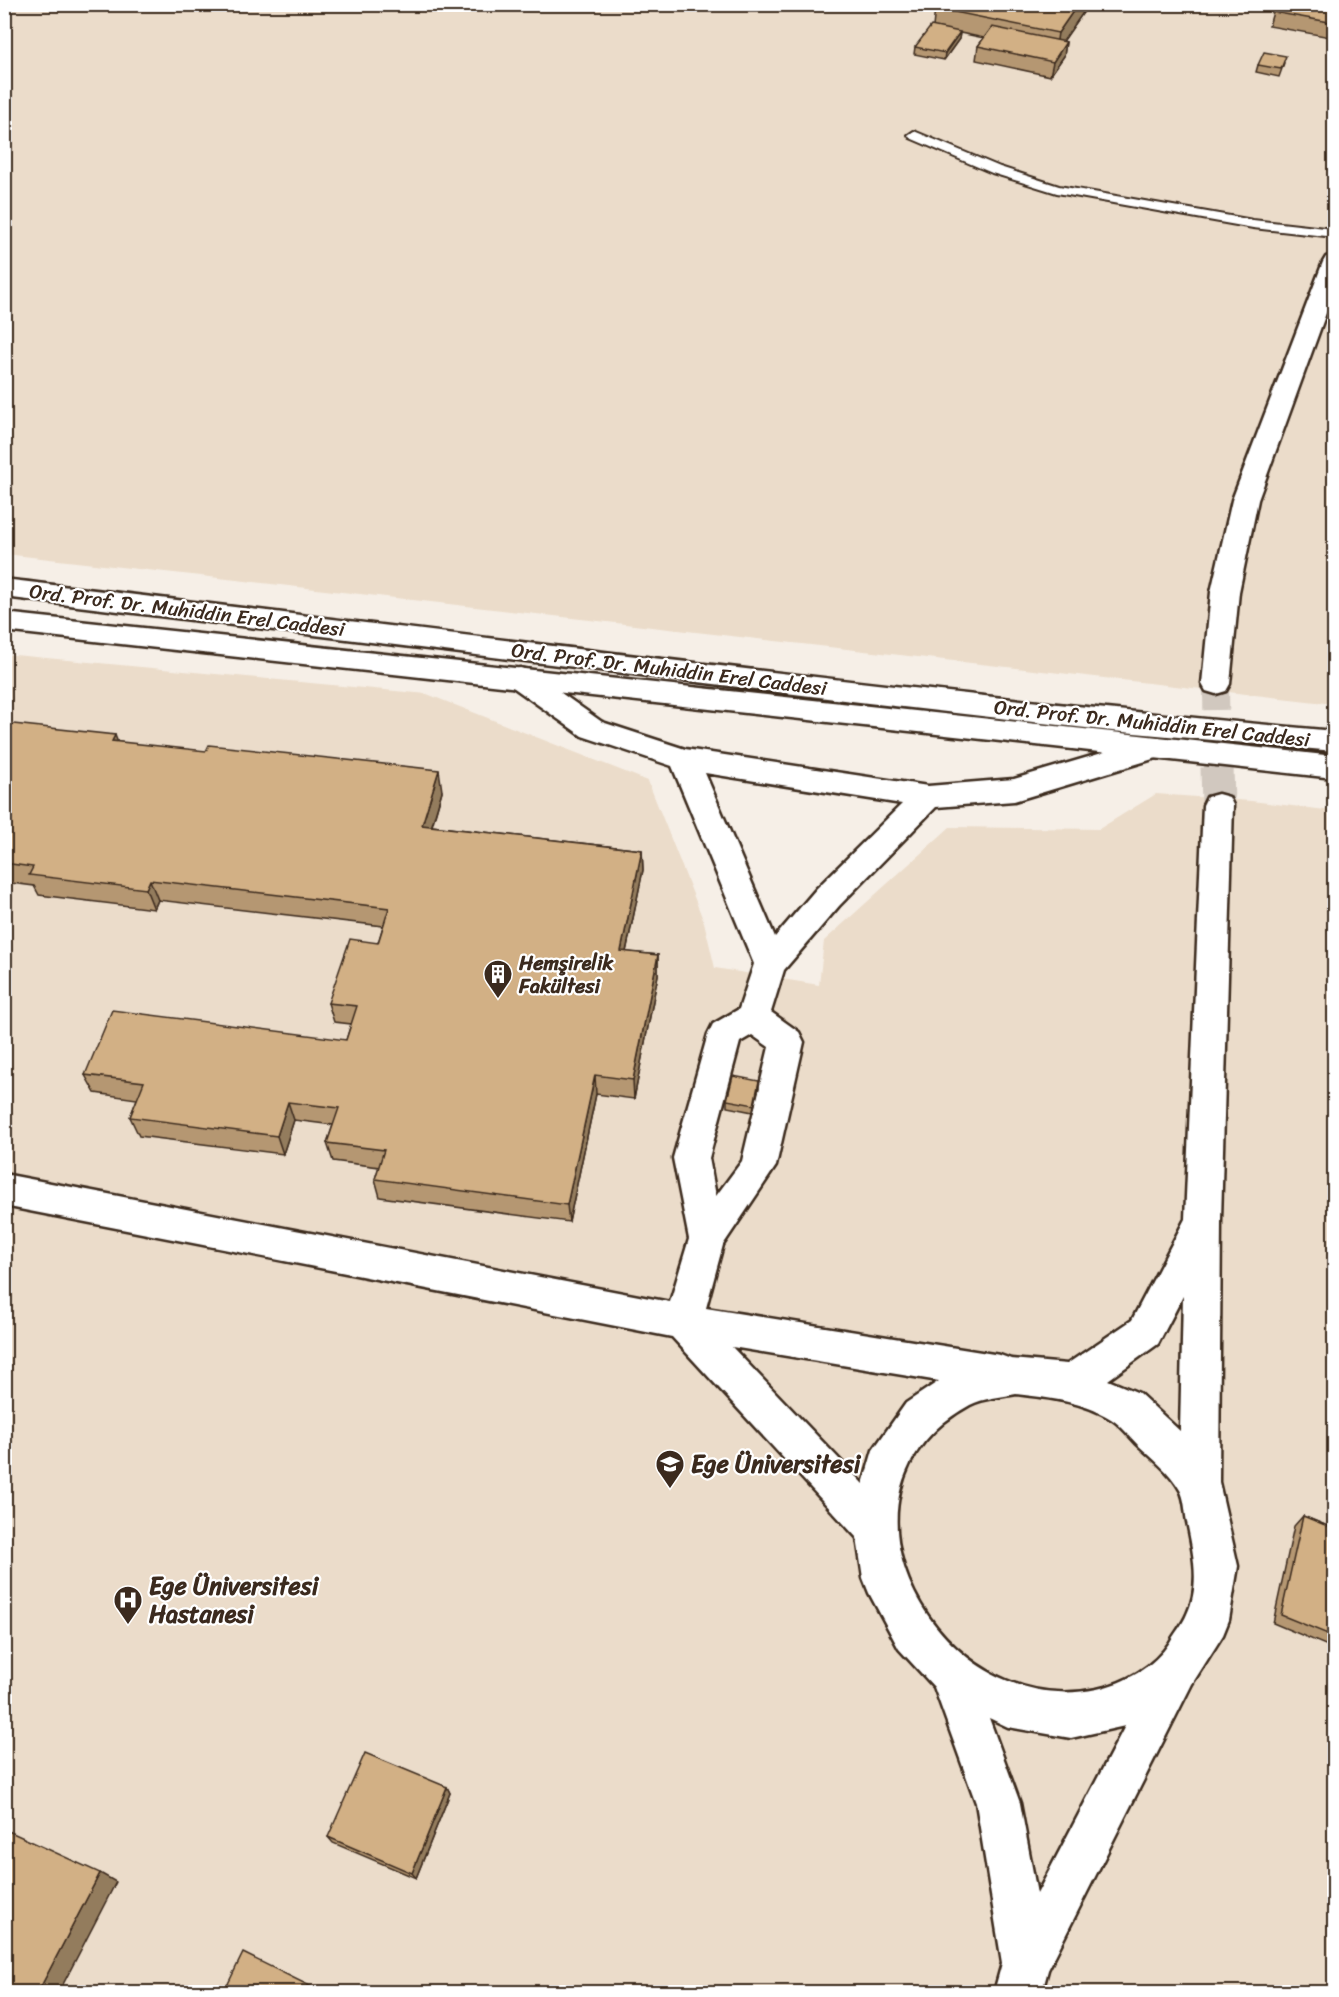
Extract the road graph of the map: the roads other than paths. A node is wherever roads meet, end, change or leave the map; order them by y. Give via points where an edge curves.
1 (914, 135) dead end
2 (1335, 233) edge
3 (1335, 262) edge
4 (4, 588) edge
5 (4, 622) edge
6 (520, 678) junction
7 (1216, 684) tunnel mouth
8 (1335, 741) edge
9 (1153, 749) junction
10 (684, 759) junction
11 (1335, 767) edge
12 (928, 797) junction
13 (1218, 805) tunnel mouth
14 (770, 964) junction
15 (753, 1017) junction
16 (4, 1190) edge
17 (1203, 1220) junction
18 (707, 1239) junction
19 (683, 1322) junction
20 (1017, 1376) junction
21 (1072, 1383) junction
22 (1199, 1482) junction
23 (877, 1529) junction
24 (1177, 1669) junction
25 (951, 1673) junction
26 (1022, 1978) edge

1 - 2 lane via 996,170 1057,189 1253,224
3 - 7 street via 1245,500 1225,592
4 - 8 street, Ord. Prof. Dr. Muhiddin Erel Caddesi via 879,695
5 - 6 street, Ord. Prof. Dr. Muhiddin Erel Caddesi
6 - 9 street, Ord. Prof. Dr. Muhiddin Erel Caddesi
6 - 10 street via 592,729
9 - 11 street, Ord. Prof. Dr. Muhiddin Erel Caddesi
9 - 12 street via 1014,790
10 - 12 street
10 - 14 street
12 - 14 street via 828,897
13 - 17 street
14 - 15 street
15 - 18 street via 725,1034 691,1158
15 - 18 street via 787,1042 759,1166
16 - 19 street
17 - 21 street via 1145,1332
17 - 22 street
18 - 19 street
19 - 20 street
19 - 23 street
20 - 21 street
20 - 23 street via 964,1387 920,1416 887,1464 875,1519
21 - 22 street via 1125,1407 1176,1454
22 - 24 street via 1216,1566 1208,1620
23 - 25 street via 884,1578 914,1634
24 - 25 street via 1130,1703 1071,1716 1008,1705
24 - 26 street
25 - 26 street via 998,1803

